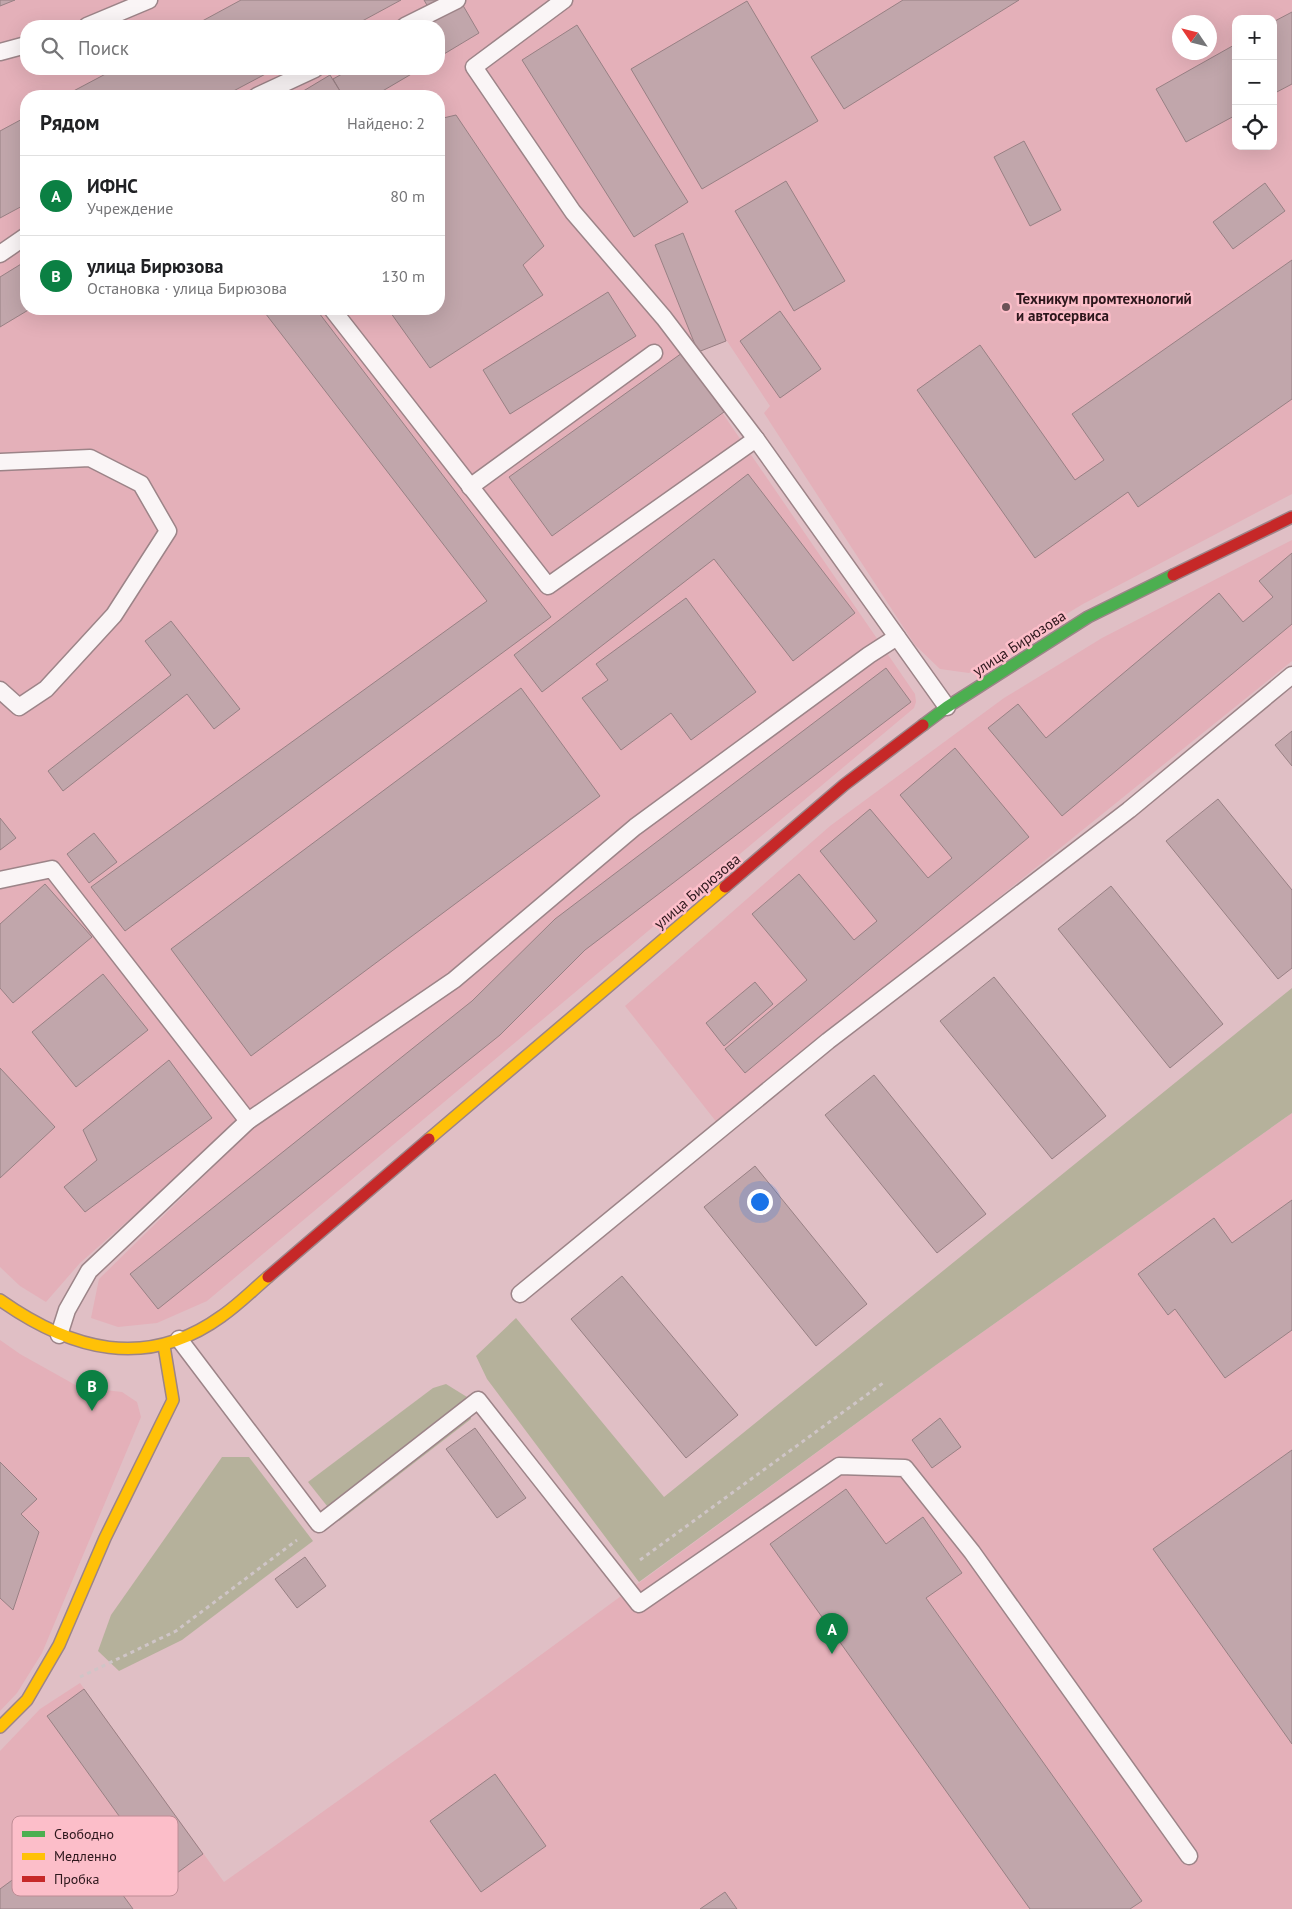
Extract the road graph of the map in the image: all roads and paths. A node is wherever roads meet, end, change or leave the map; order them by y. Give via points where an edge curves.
1 (149, 0) edge
2 (457, 0) edge
3 (564, 0) edge
4 (101, 20) edge
5 (417, 20) edge
6 (20, 47) edge
7 (0, 52) edge
8 (303, 75) edge
9 (270, 90) edge
10 (20, 240) edge
11 (0, 254) edge
12 (337, 315) edge
13 (654, 353) dead end
14 (756, 439) junction
15 (0, 462) edge
16 (470, 487) junction
17 (1292, 517) edge
18 (897, 637) junction
19 (1292, 675) edge
20 (0, 690) edge
21 (947, 707) junction
22 (0, 880) edge
23 (248, 1121) junction
24 (520, 1294) dead end
25 (0, 1300) edge
26 (59, 1334) junction
27 (178, 1339) junction
28 (164, 1346) junction
29 (883, 1383) dead end
30 (319, 1524) junction
31 (618, 1577) junction
32 (74, 1681) dead end
33 (0, 1727) edge
34 (1188, 1856) dead end

1 - 4 lane
2 - 5 lane
3 - 14 lane via 474,67 573,212 664,318
6 - 7 lane
8 - 9 lane
10 - 11 lane
12 - 16 lane
13 - 16 lane
14 - 16 lane via 548,586
14 - 18 lane
15 - 20 lane via 90,458 141,484 168,531 114,615 46,689 19,707
17 - 21 main road, улица Бирюзова via 1088,616
18 - 21 lane
18 - 23 lane via 635,827 454,980
19 - 24 lane via 1129,810 828,1041
21 - 27 main road, улица Бирюзова via 844,785 221,1317
22 - 23 lane via 52,869
23 - 26 lane via 89,1271 67,1310
25 - 26 main road, улица Бирюзова
26 - 28 main road, улица Бирюзова via 113,1351
27 - 28 main road, улица Бирюзова
27 - 30 lane
28 - 33 main road via 172,1400 105,1538 59,1644 27,1700
29 - 31 path
30 - 31 lane via 478,1400
30 - 32 path via 176,1632
31 - 34 lane via 639,1604 839,1466 905,1468 972,1552

